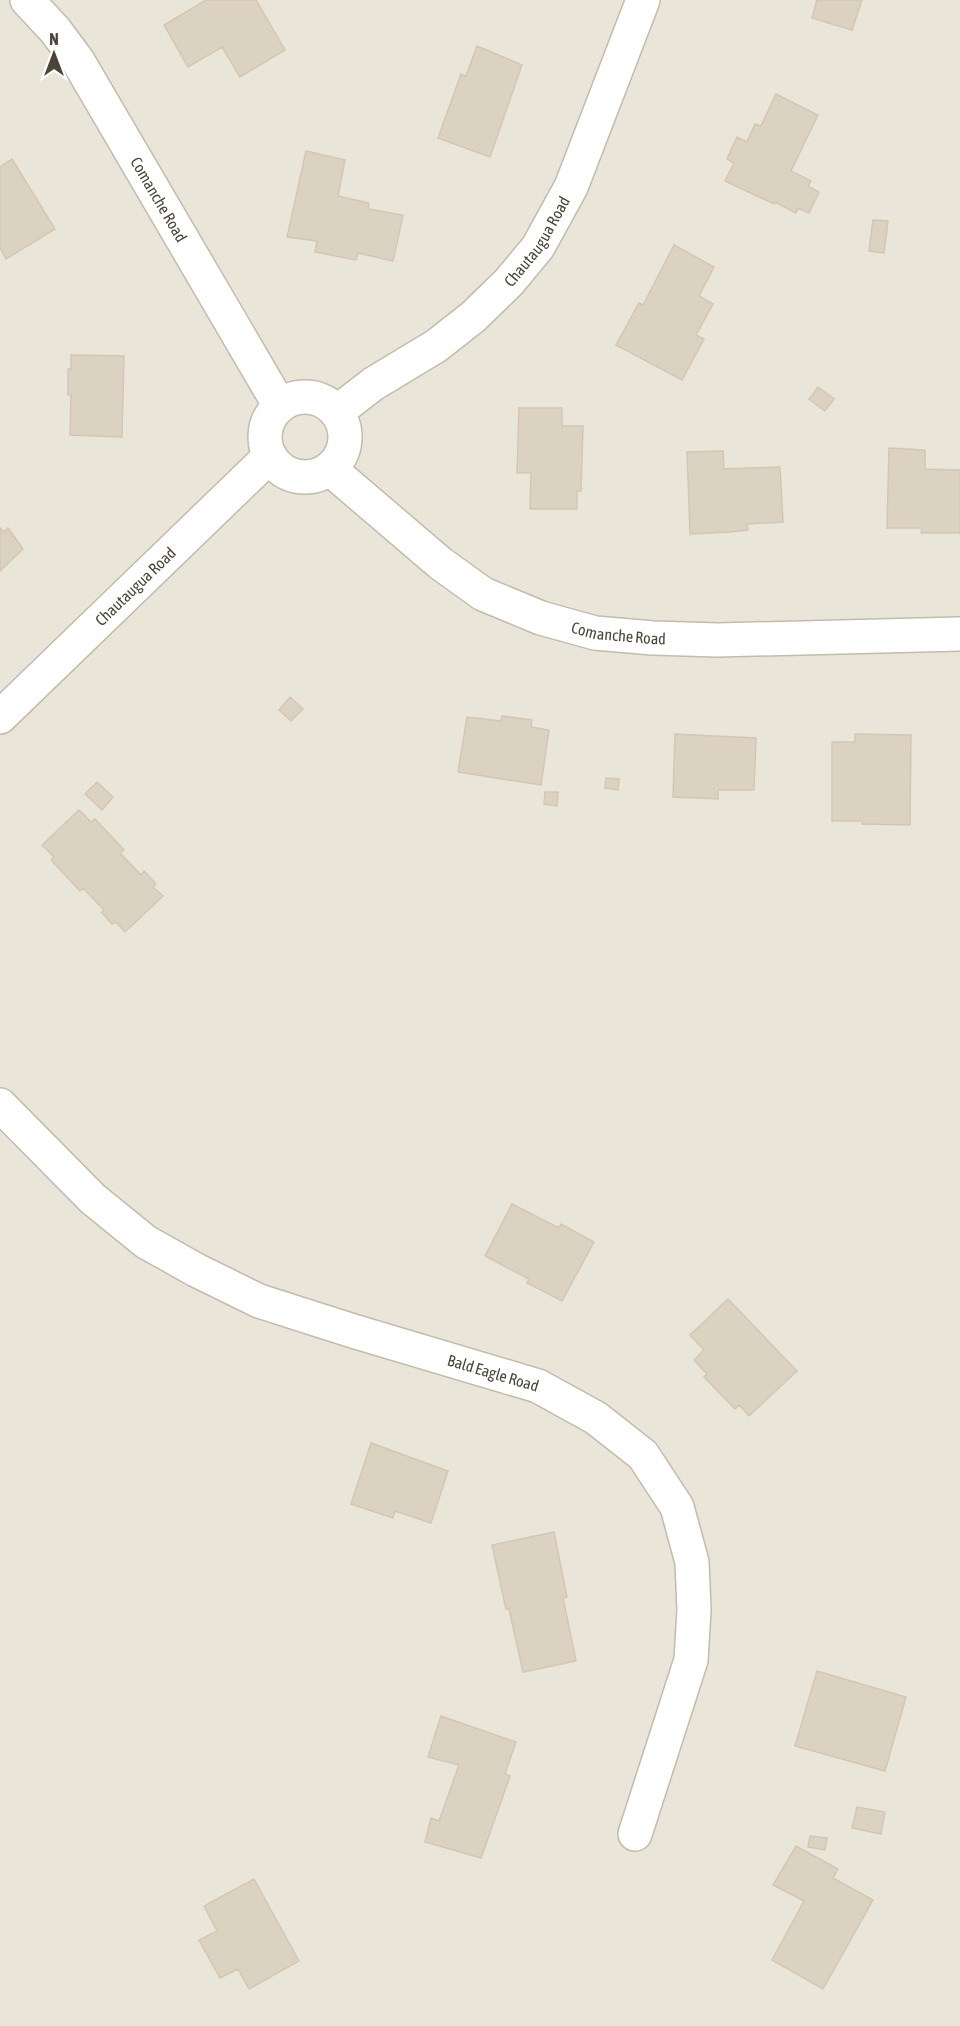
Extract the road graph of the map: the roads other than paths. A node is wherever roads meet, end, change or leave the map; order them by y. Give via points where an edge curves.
1 (27, 0) edge
2 (643, 0) edge
3 (280, 406) junction
4 (337, 412) junction
5 (270, 456) junction
6 (330, 469) junction
7 (960, 634) edge
8 (0, 717) edge
9 (0, 1105) edge
10 (635, 1834) dead end

1 - 3 street, Comanche Road via 78,61
2 - 4 street, Chautaugua Road via 572,187 538,247 473,317
3 - 4 street via 304,397 328,404
3 - 5 street via 266,429
4 - 6 street via 343,423 344,448
5 - 6 street via 290,474 317,476
5 - 8 street, Chautaugua Road
6 - 7 street, Comanche Road via 440,563 483,594 541,618 595,633 718,640
9 - 10 street, Bald Eagle Road via 93,1199 146,1242 196,1270 259,1301 538,1386 596,1418 643,1455 677,1507 692,1562 694,1610 691,1660

